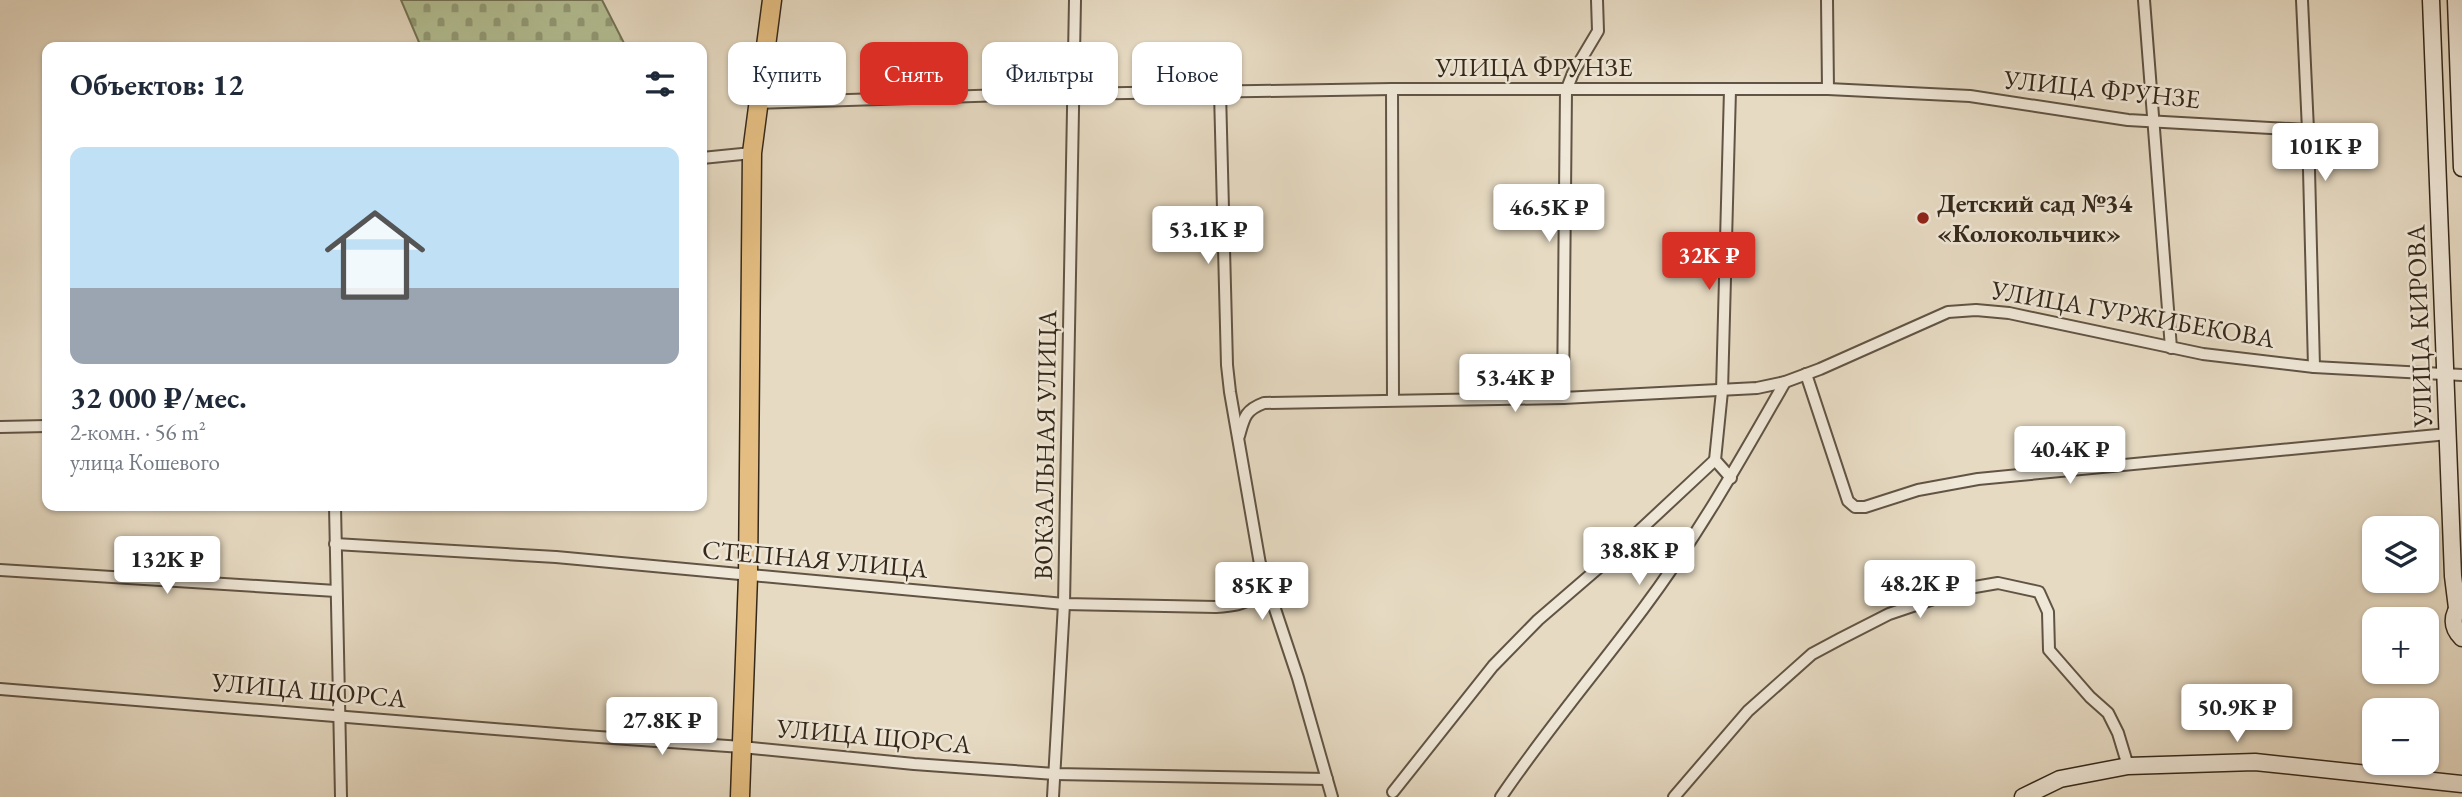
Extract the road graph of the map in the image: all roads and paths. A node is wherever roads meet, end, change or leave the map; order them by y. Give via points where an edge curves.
1 (772, 0) edge
2 (1075, 0) edge
3 (1597, 0) edge
4 (1827, 0) edge
5 (2144, 0) edge
6 (2302, 0) edge
7 (2431, 0) edge
8 (2456, 0) edge
9 (766, 42) edge
10 (1075, 42) edge
11 (1392, 89) junction
12 (1828, 89) junction
13 (1566, 90) junction
14 (1730, 90) junction
15 (1242, 92) edge
16 (982, 97) edge
17 (846, 100) edge
18 (757, 105) edge
19 (1075, 105) edge
20 (1220, 105) edge
21 (2152, 121) junction
22 (2308, 130) junction
23 (752, 153) junction
24 (707, 158) edge
25 (2462, 168) edge
26 (2171, 348) junction
27 (2314, 367) junction
28 (2445, 373) junction
29 (1806, 374) junction
30 (2462, 375) edge
31 (1785, 382) junction
32 (1722, 391) junction
33 (1563, 398) junction
34 (1393, 400) junction
35 (42, 426) edge
36 (0, 427) edge
37 (2448, 434) junction
38 (1239, 436) junction
39 (1715, 460) junction
40 (1731, 478) junction
41 (335, 511) edge
42 (335, 544) junction
43 (1260, 564) junction
44 (0, 570) edge
45 (748, 576) junction
46 (336, 591) junction
47 (1064, 604) junction
48 (2460, 606) edge
49 (2462, 638) edge
50 (0, 689) edge
51 (338, 715) junction
52 (742, 747) junction
53 (2128, 766) junction
54 (1055, 774) junction
55 (1327, 779) junction
56 (2462, 785) edge
57 (1393, 792) dead end
58 (341, 797) edge
59 (740, 797) edge
60 (1053, 797) edge
61 (1332, 797) edge
62 (1501, 797) edge
63 (1674, 797) edge
64 (2023, 797) edge

1 - 9 main road
2 - 10 street, ВОКЗАЛЬНАЯ УЛИЦА
3 - 13 street via 1598,31
4 - 12 street
5 - 21 street
6 - 22 street
7 - 28 street, УЛИЦА КИРОВА
8 - 25 street
11 - 13 street, УЛИЦА ФРУНЗЕ
11 - 15 street, УЛИЦА ФРУНЗЕ
11 - 34 street
12 - 14 street, УЛИЦА ФРУНЗЕ
12 - 21 street, УЛИЦА ФРУНЗЕ via 1970,96
13 - 14 street, УЛИЦА ФРУНЗЕ
13 - 33 street
14 - 32 street
16 - 17 street, УЛИЦА ФРУНЗЕ
18 - 23 main road
19 - 47 street, ВОКЗАЛЬНАЯ УЛИЦА
20 - 38 street via 1227,365
21 - 22 street, УЛИЦА ФРУНЗЕ
21 - 26 street
22 - 27 street
23 - 24 street
23 - 45 main road
26 - 27 street, УЛИЦА ГУРЖИБЕКОВА
26 - 29 street, УЛИЦА ГУРЖИБЕКОВА via 1976,310 1948,312
27 - 28 street, УЛИЦА ГУРЖИБЕКОВА
28 - 30 street, УЛИЦА ГУРЖИБЕКОВА
28 - 37 street, УЛИЦА КИРОВА
29 - 31 street, УЛИЦА ГУРЖИБЕКОВА
29 - 37 street via 1848,501 1855,507 1978,480
31 - 32 street, УЛИЦА ГУРЖИБЕКОВА
31 - 40 street
32 - 33 street, УЛИЦА ГУРЖИБЕКОВА
32 - 39 street
33 - 34 street, УЛИЦА ГУРЖИБЕКОВА
34 - 38 street, УЛИЦА ГУРЖИБЕКОВА via 1264,403 1252,408
35 - 36 street
37 - 48 street, УЛИЦА КИРОВА via 2453,576
38 - 43 street
39 - 40 street
39 - 57 street via 1493,666
40 - 62 street via 1644,609
41 - 42 street
42 - 45 street, СТЕПНАЯ УЛИЦА via 556,557
42 - 46 street
43 - 47 street, СТЕПНАЯ УЛИЦА via 1252,599 1238,606
43 - 55 street
44 - 46 street
45 - 47 street, СТЕПНАЯ УЛИЦА
45 - 52 main road
46 - 51 street
47 - 54 street, ВОКЗАЛЬНАЯ УЛИЦА
48 - 49 street, УЛИЦА КИРОВА via 2454,624
50 - 51 street, УЛИЦА ЩОРСА
51 - 52 street, УЛИЦА ЩОРСА
51 - 58 street
52 - 54 street, УЛИЦА ЩОРСА
52 - 59 main road
53 - 56 street via 2255,762
53 - 63 street via 2108,713 2049,650 2048,612 2039,592 1997,583 1963,589 1889,614 1812,654 1748,711
53 - 64 street via 2060,779
54 - 55 street, УЛИЦА ЩОРСА
54 - 60 street, ВОКЗАЛЬНАЯ УЛИЦА
55 - 61 street

